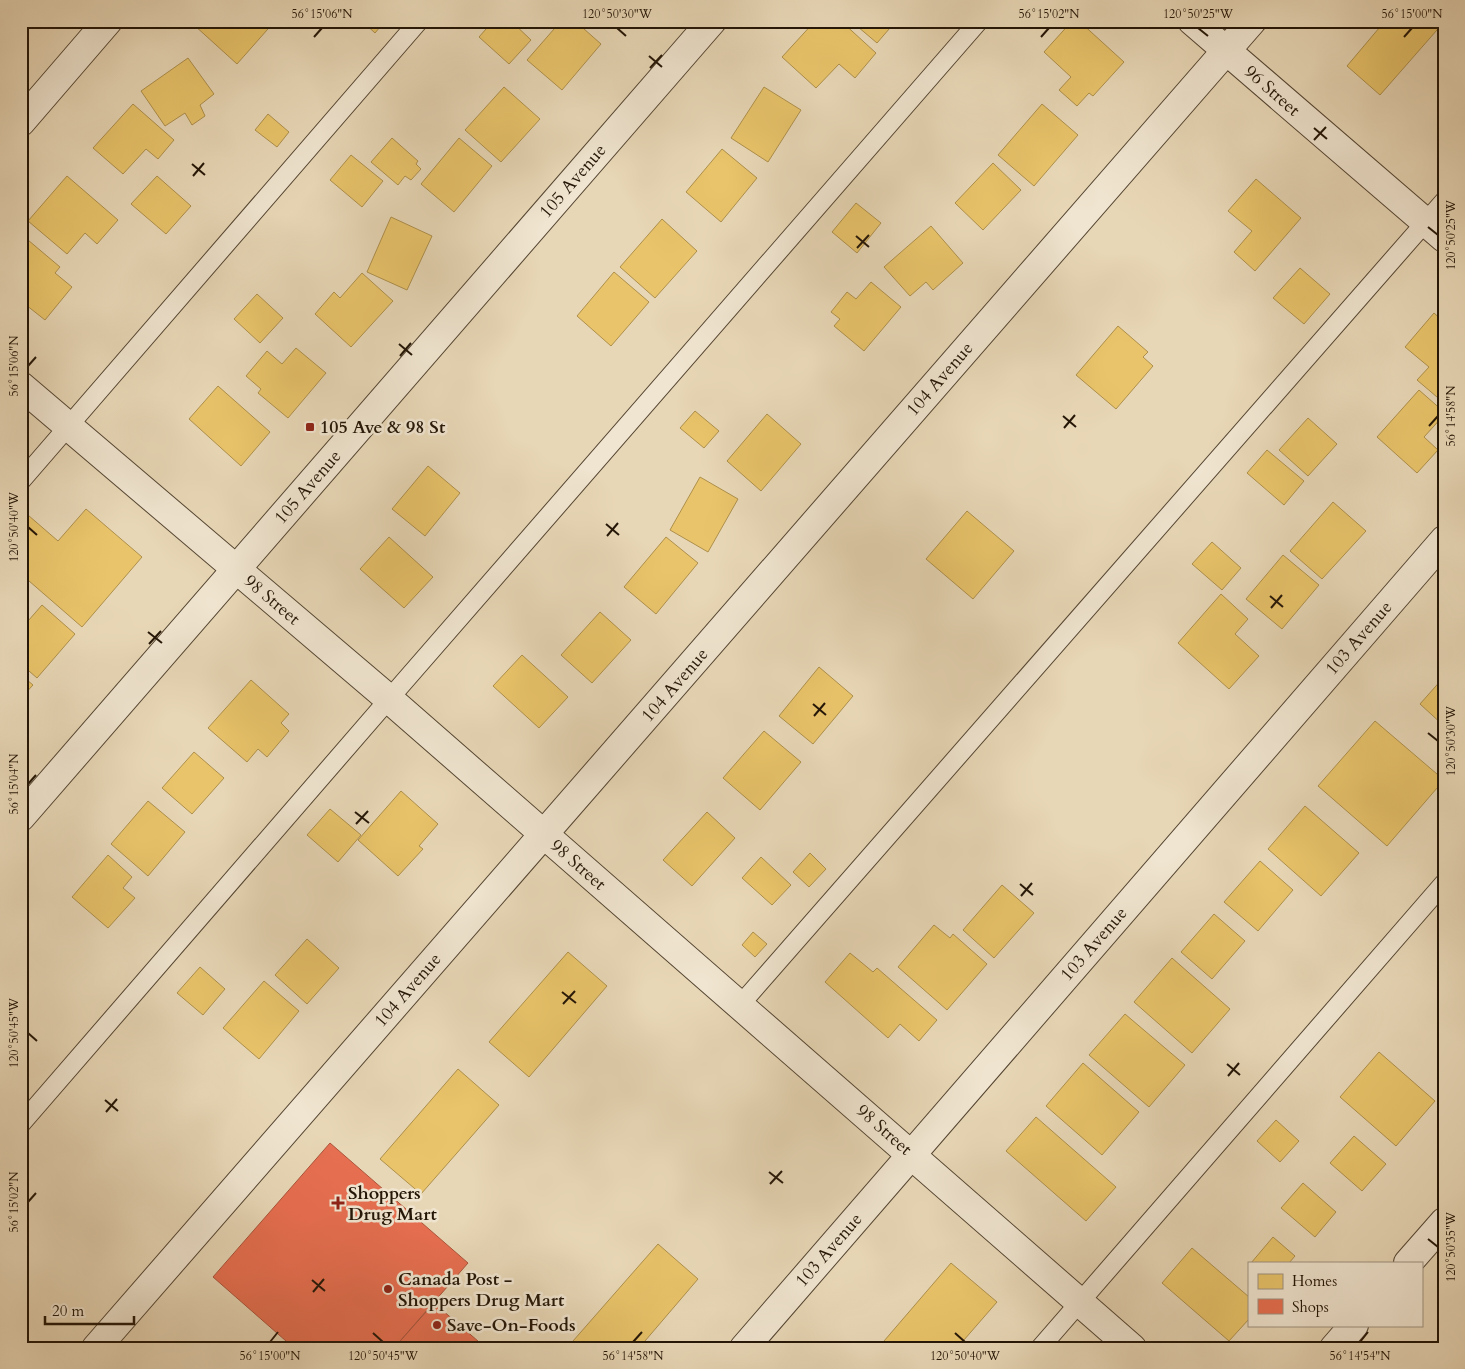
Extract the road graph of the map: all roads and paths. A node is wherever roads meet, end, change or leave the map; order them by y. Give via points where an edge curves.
1 (108, 21) edge
2 (419, 21) edge
3 (712, 21) edge
4 (979, 21) edge
5 (1192, 21) edge
6 (1252, 21) edge
7 (1226, 51) junction
8 (21, 122) edge
9 (1444, 201) edge
10 (1435, 230) edge
11 (21, 386) edge
12 (68, 426) junction
13 (21, 481) edge
14 (1444, 540) edge
15 (236, 570) junction
16 (389, 699) junction
17 (21, 817) edge
18 (544, 835) junction
19 (1444, 883) edge
20 (740, 1005) junction
21 (21, 1124) edge
22 (912, 1154) junction
23 (1444, 1222) edge
24 (1409, 1262) edge
25 (1080, 1302) junction
26 (1353, 1326) edge
27 (96, 1348) edge
28 (744, 1348) edge
29 (1040, 1348) edge
30 (1132, 1348) edge
31 (1334, 1348) edge

1 - 8 street
2 - 12 lane
3 - 15 street, 105 Avenue
4 - 16 lane
5 - 7 street, 96 Street
6 - 7 street, 104 Avenue
7 - 10 street, 96 Street
7 - 18 street, 104 Avenue
9 - 10 lane
10 - 20 lane
11 - 12 street, 98 Street
12 - 13 lane
12 - 15 street, 98 Street
14 - 22 street, 103 Avenue
15 - 16 street, 98 Street
15 - 17 street, 105 Avenue
16 - 18 street, 98 Street
16 - 21 lane
18 - 20 street, 98 Street
18 - 27 street, 104 Avenue
19 - 25 lane
20 - 22 street, 98 Street
22 - 25 street, 98 Street
22 - 28 street, 103 Avenue
23 - 24 street
25 - 29 lane
25 - 30 street, 98 Street
26 - 31 street

